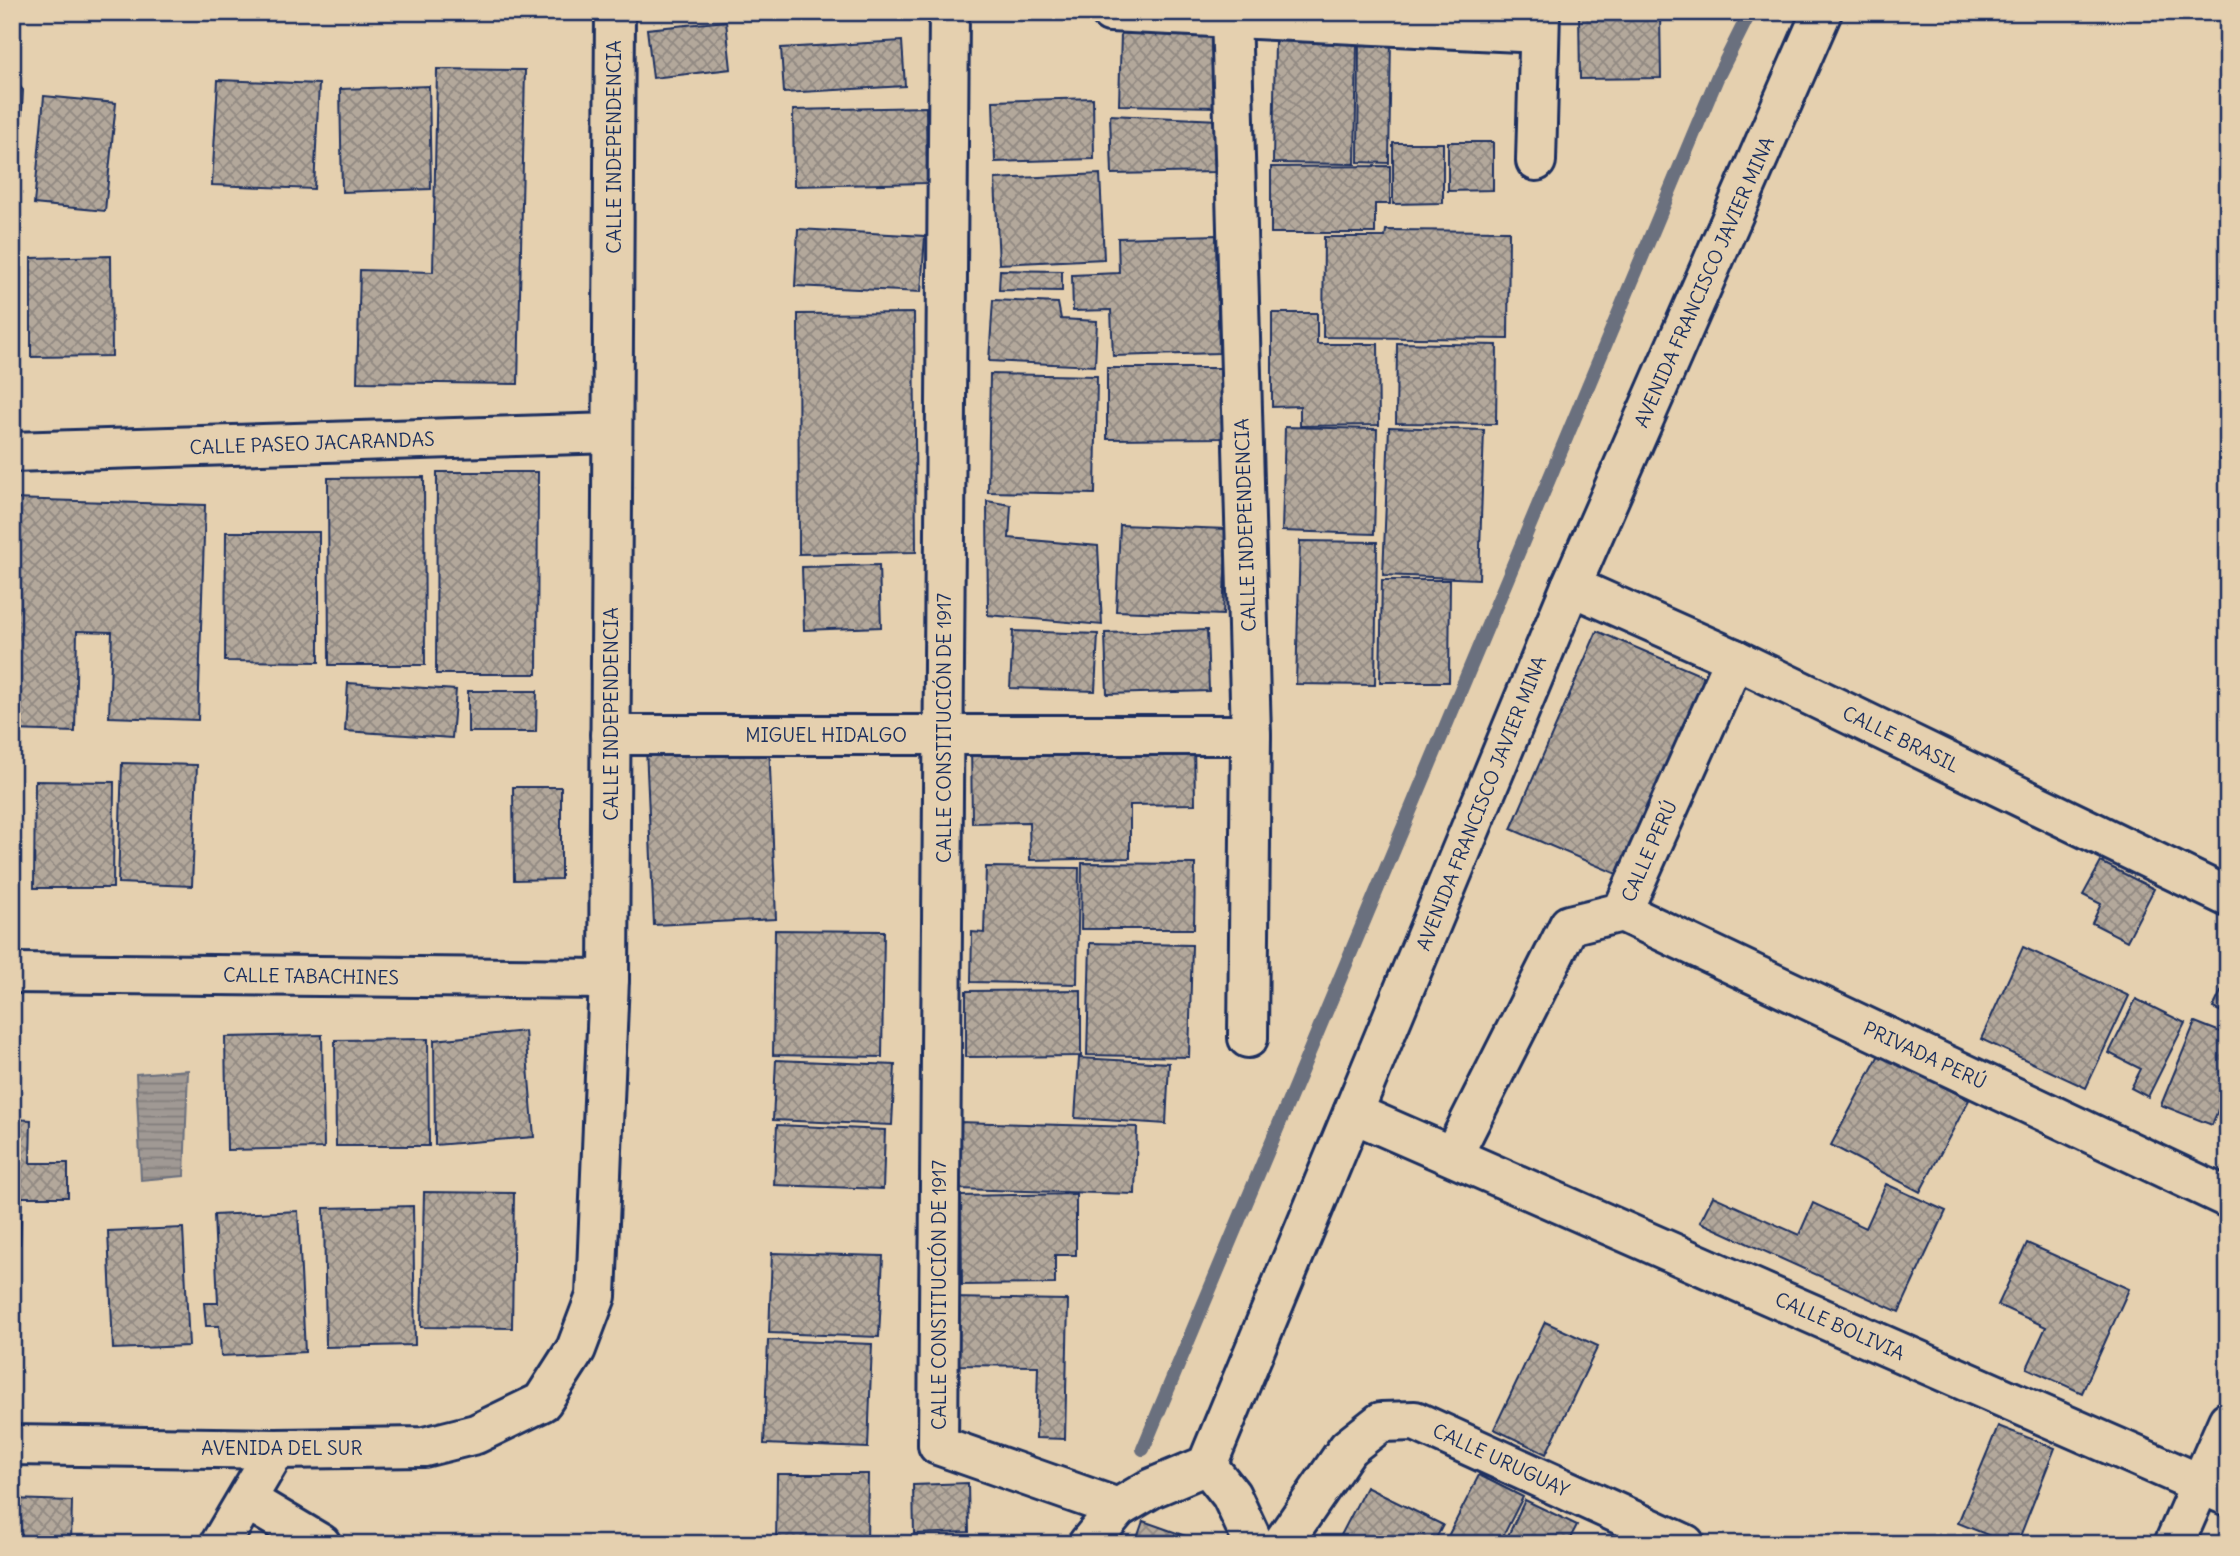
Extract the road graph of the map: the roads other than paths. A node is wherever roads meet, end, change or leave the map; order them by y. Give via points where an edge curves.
1 (615, 12) edge
2 (949, 12) edge
3 (1110, 12) edge
4 (1822, 12) edge
5 (1231, 16) edge
6 (1539, 22) edge
7 (1536, 161) dead end
8 (612, 433) junction
9 (12, 452) edge
10 (1571, 586) junction
11 (1735, 659) junction
12 (610, 735) junction
13 (944, 735) junction
14 (1251, 735) junction
15 (2228, 897) edge
16 (1622, 912) junction
17 (12, 973) edge
18 (609, 979) junction
19 (1248, 1038) dead end
20 (1353, 1113) junction
21 (1453, 1155) junction
22 (2228, 1198) edge
23 (542, 1402) joint
24 (2228, 1421) edge
25 (12, 1445) edge
26 (276, 1449) junction
27 (1206, 1465) junction
28 (2214, 1490) edge
29 (247, 1500) junction
30 (1118, 1508) junction
31 (220, 1544) edge
32 (321, 1544) edge
33 (1088, 1544) edge
34 (1254, 1544) edge
35 (1282, 1544) edge
36 (1685, 1544) edge
37 (2174, 1544) edge

1 - 8 street, CALLE INDEPENDENCIA
2 - 13 street, CALLE CONSTITUCIÓN DE 1917
3 - 5 street
4 - 10 street, AVENIDA FRANCISCO JAVIER MINA
5 - 6 street
5 - 14 street, CALLE INDEPENDENCIA
6 - 7 street
8 - 9 street, CALLE PASEO JACARANDAS
8 - 12 street, CALLE INDEPENDENCIA
10 - 11 street, CALLE BRASIL
10 - 20 street, AVENIDA FRANCISCO JAVIER MINA
11 - 15 street, CALLE BRASIL
11 - 16 street, CALLE PERÚ
12 - 13 street, MIGUEL HIDALGO
12 - 18 street, CALLE INDEPENDENCIA
13 - 14 street, MIGUEL HIDALGO
13 - 30 street, CALLE CONSTITUCIÓN DE 1917 via 938,1445
14 - 19 street, CALLE INDEPENDENCIA
16 - 21 street, CALLE PERÚ via 1569,925
16 - 22 street, PRIVADA PERÚ
17 - 18 street, CALLE TABACHINES
18 - 23 street, CALLE INDEPENDENCIA via 596,1296 576,1349
20 - 21 street, CALLE BOLIVIA
20 - 27 street, AVENIDA FRANCISCO JAVIER MINA
21 - 28 street, CALLE BOLIVIA
23 - 26 street, AVENIDA DEL SUR via 476,1434 424,1447
24 - 28 street
25 - 26 street, AVENIDA DEL SUR
26 - 29 street
27 - 30 street
27 - 34 street via 1231,1495
28 - 37 street
29 - 31 street
29 - 32 street
30 - 33 street
35 - 36 street, CALLE URUGUAY via 1348,1448 1381,1423 1415,1421

